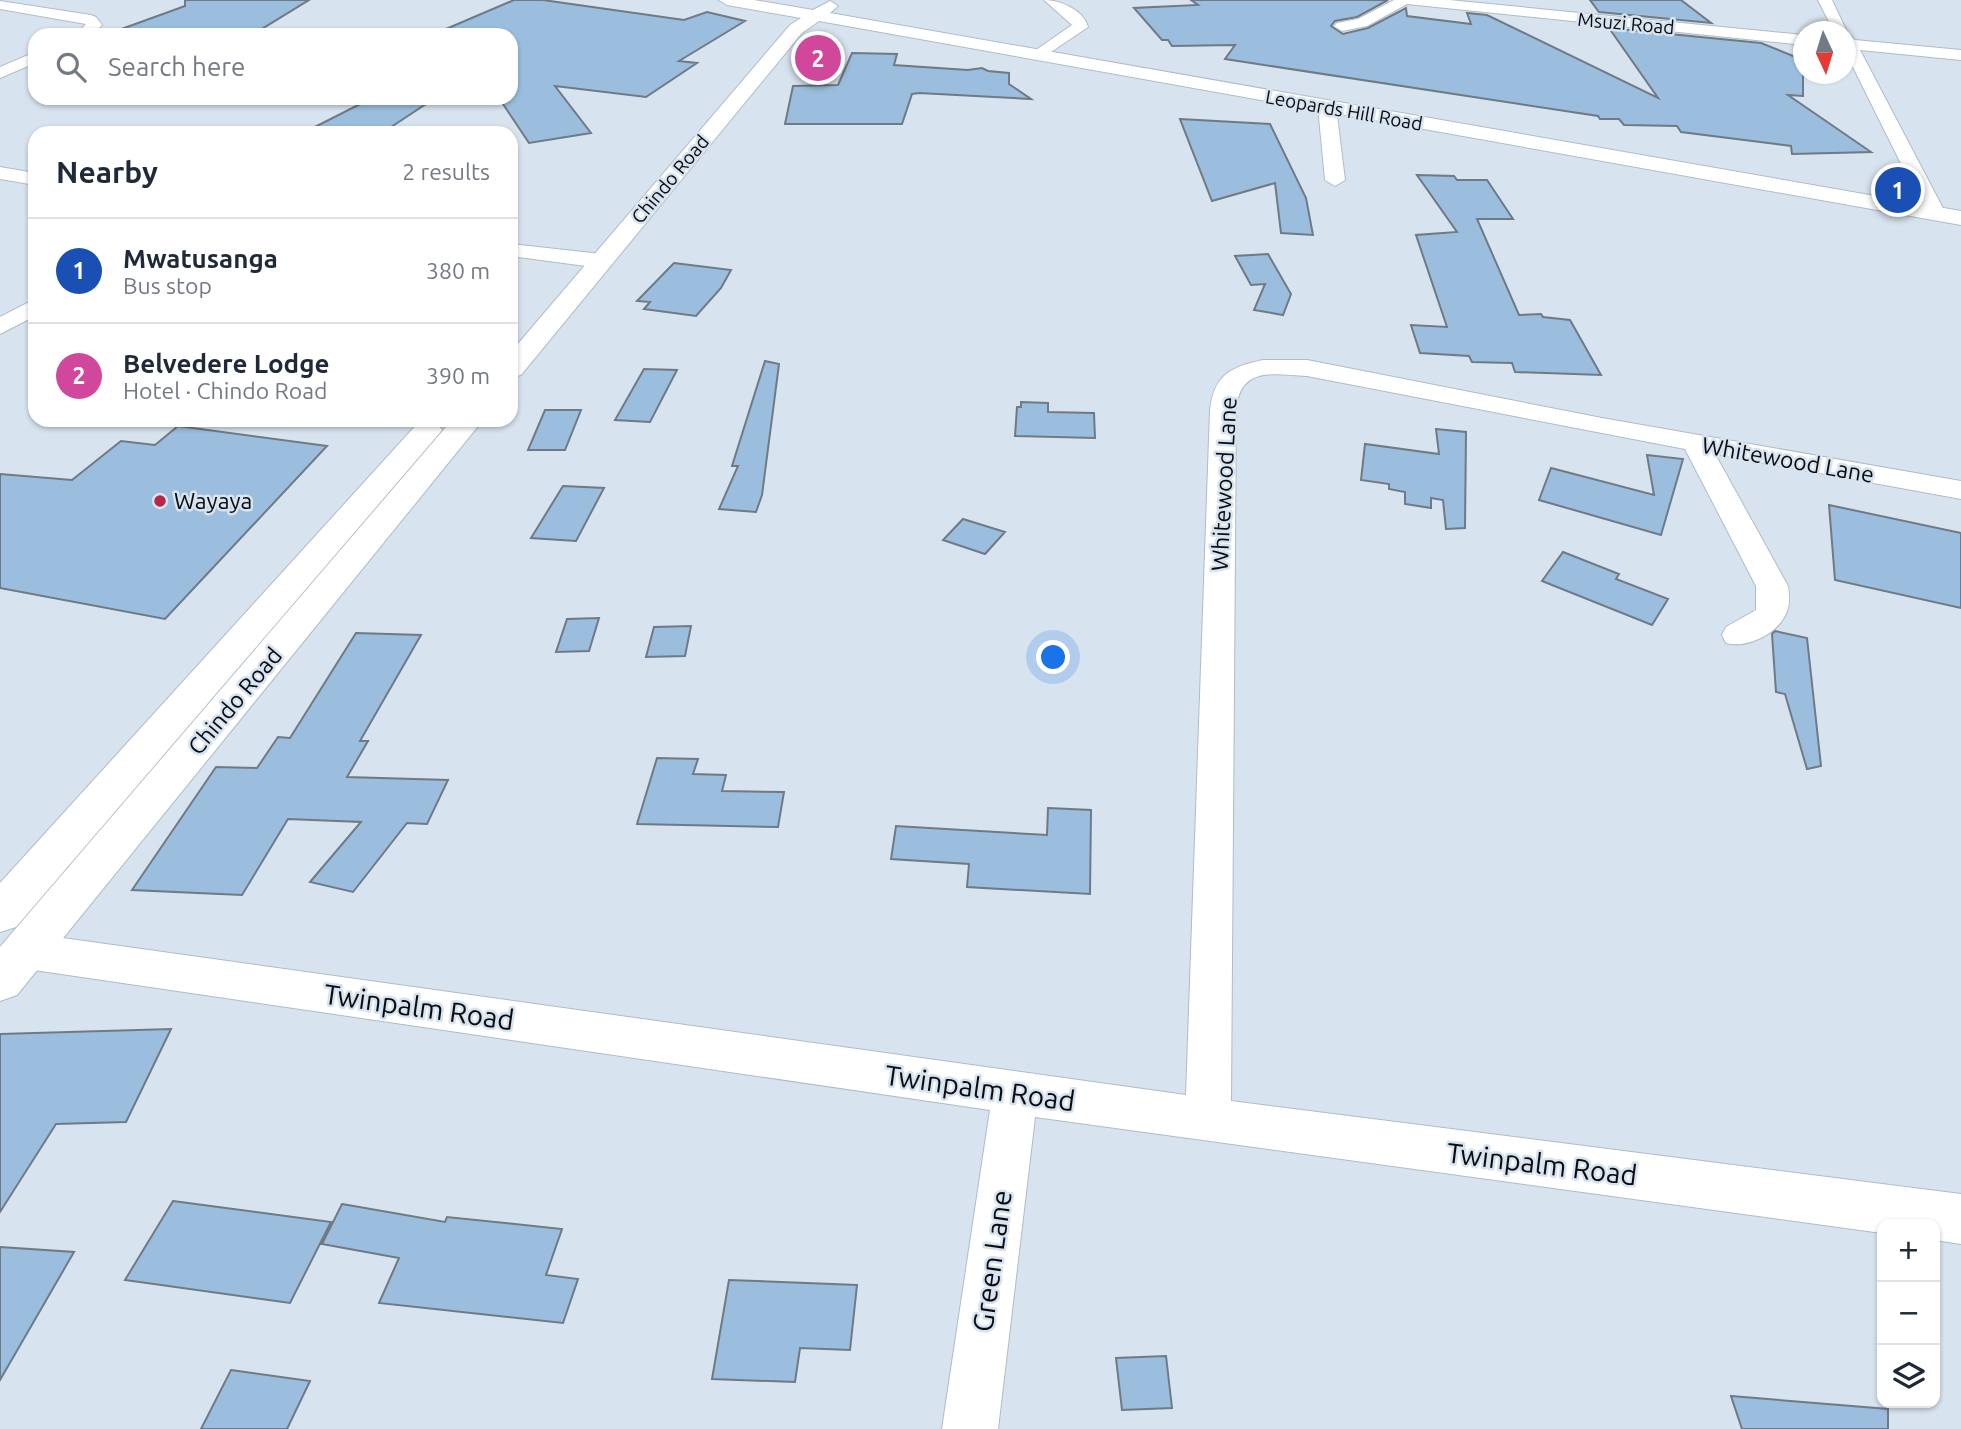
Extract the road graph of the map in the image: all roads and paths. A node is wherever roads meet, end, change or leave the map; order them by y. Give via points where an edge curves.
1 (727, 0) edge
2 (1051, 0) edge
3 (1406, 0) edge
4 (1825, 0) edge
5 (0, 5) edge
6 (766, 6) junction
7 (815, 10) edge
8 (1836, 21) edge
9 (1342, 26) dead end
10 (90, 28) edge
11 (1793, 39) edge
12 (1856, 41) edge
13 (1040, 55) junction
14 (1961, 55) edge
15 (28, 60) edge
16 (1856, 61) edge
17 (0, 73) edge
18 (1327, 107) junction
19 (0, 173) edge
20 (28, 177) edge
21 (1335, 180) dead end
22 (1936, 214) junction
23 (1961, 218) edge
24 (518, 251) edge
25 (577, 259) junction
26 (601, 261) junction
27 (544, 297) dead end
28 (28, 310) edge
29 (0, 327) edge
30 (518, 361) edge
31 (430, 427) edge
32 (462, 427) edge
33 (1696, 444) junction
34 (1961, 490) edge
35 (1738, 635) dead end
36 (0, 914) edge
37 (9, 960) edge
38 (1015, 1093) junction
39 (1208, 1120) junction
40 (1961, 1219) edge
41 (970, 1429) edge

1 - 6 main road
2 - 13 street via 1080,23
3 - 9 street via 1362,23
3 - 11 street, Msuzi Road
4 - 8 street
5 - 10 street via 91,20
6 - 7 main road
6 - 7 main road via 786,16
7 - 13 main road, Leopards Hill Road
7 - 25 main road, Chindo Road
7 - 26 main road, Chindo Road
12 - 14 street
13 - 18 main road, Leopards Hill Road
15 - 17 street
16 - 22 street
18 - 21 street
18 - 22 main road, Leopards Hill Road
19 - 20 street
22 - 23 main road, Leopards Hill Road
24 - 25 street
25 - 26 street
25 - 27 main road, Chindo Road
26 - 30 main road, Chindo Road
28 - 29 street
31 - 36 main road, Chindo Road
32 - 37 main road, Chindo Road
33 - 34 street, Whitewood Lane
33 - 35 street via 1772,586 1776,604 1769,618
33 - 39 street, Whitewood Lane via 1307,368 1252,370 1226,390
37 - 38 street, Twinpalm Road
38 - 39 street, Twinpalm Road
38 - 41 street, Green Lane
39 - 40 street, Twinpalm Road

